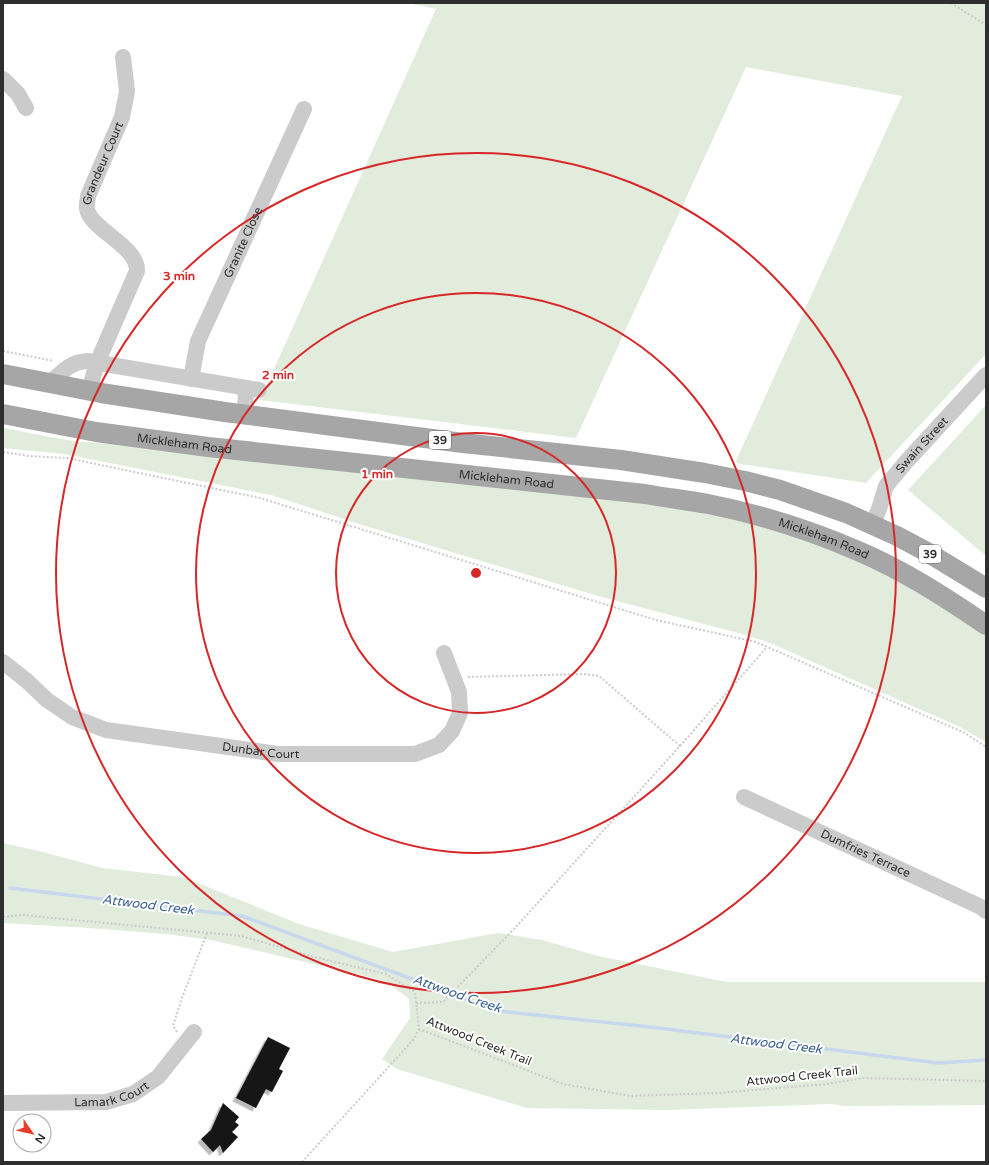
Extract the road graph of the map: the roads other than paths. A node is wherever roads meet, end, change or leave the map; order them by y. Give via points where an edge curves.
1 (123, 57) dead end
2 (3, 79) edge
3 (26, 108) dead end
4 (304, 108) dead end
5 (97, 364) junction
6 (3, 374) edge
7 (986, 375) edge
8 (190, 379) junction
9 (50, 383) junction
10 (89, 391) junction
11 (3, 414) edge
12 (245, 414) junction
13 (872, 525) junction
14 (986, 588) edge
15 (986, 625) edge
16 (444, 653) dead end
17 (3, 662) edge
18 (744, 797) dead end
19 (986, 911) edge
20 (189, 1037) road end
21 (3, 1104) edge

1 - 5 street, Grandeur Court via 128,91 122,117 88,196 87,209 93,219 131,254 137,271
2 - 3 street via 18,94
4 - 8 street, Granite Close via 198,341
5 - 8 street
5 - 9 street via 77,362 66,368
5 - 10 street, Grandeur Court
6 - 9 main road, 39
7 - 13 street, Swain Street via 886,486
8 - 12 street via 253,389
9 - 10 main road, 39
10 - 12 main road, 39
11 - 15 main road, Mickleham Road / 39 via 96,432 208,447 645,494 708,504 775,521 859,551 933,590
12 - 13 main road, 39 via 456,442 621,460 705,473 780,490
13 - 14 main road, 39 via 927,552
16 - 17 street, Dunbar Court via 459,692 460,713 452,732 439,745 415,754 278,754 106,730 72,717 47,700
18 - 19 street, Dumfries Terrace
20 - 21 street, Lamark Court via 158,1077 133,1094 106,1102

